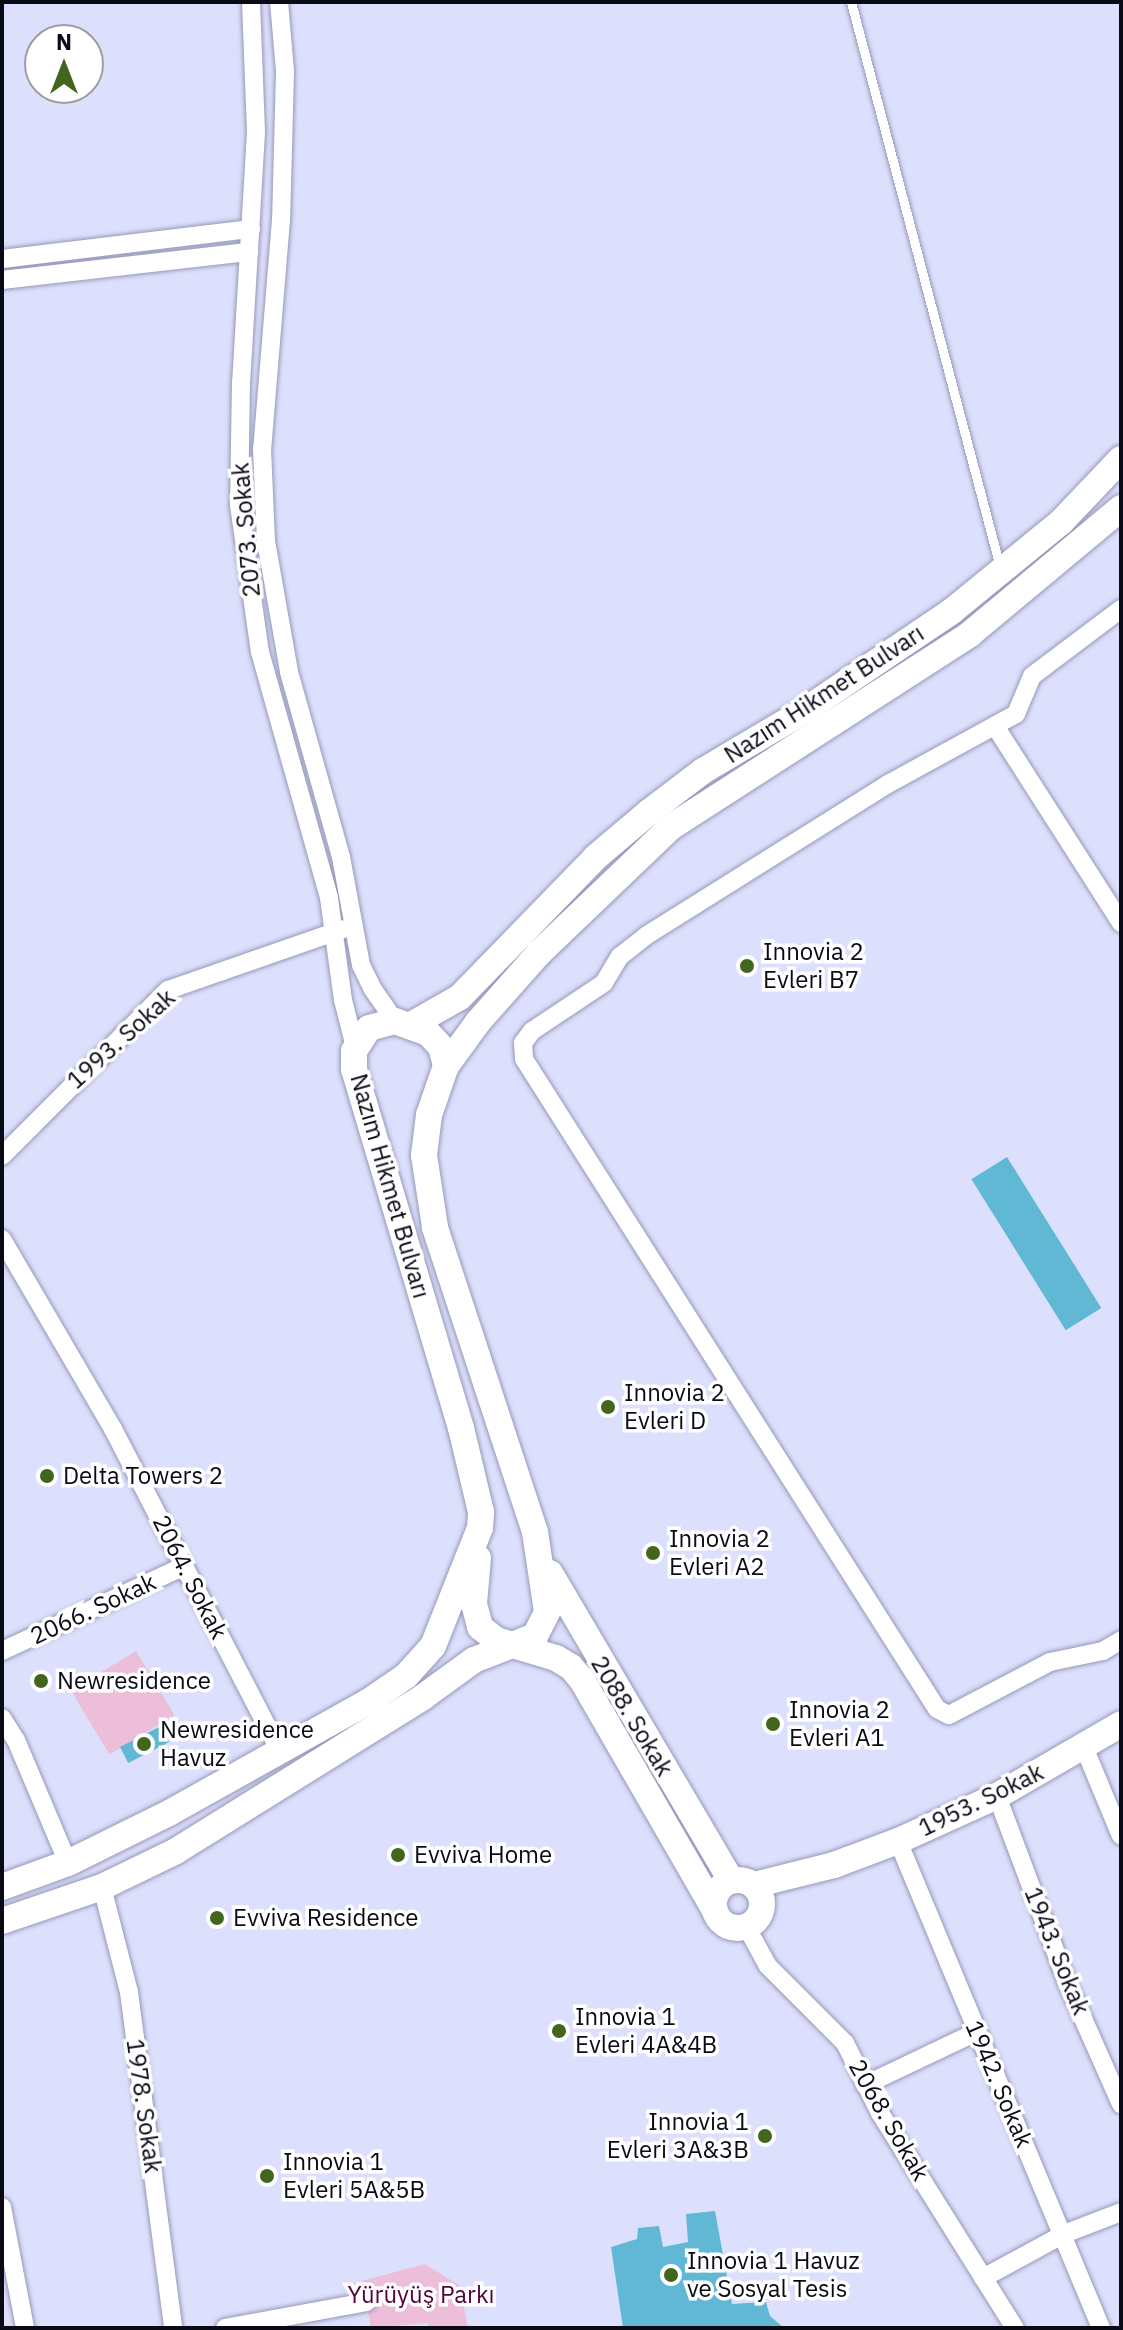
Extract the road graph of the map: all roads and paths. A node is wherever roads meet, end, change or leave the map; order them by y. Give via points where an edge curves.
1 (251, 2) edge
2 (279, 2) edge
3 (851, 2) edge
4 (251, 229) junction
5 (249, 252) junction
6 (2, 259) edge
7 (2, 280) edge
8 (1121, 459) edge
9 (1121, 508) edge
10 (1001, 571) junction
11 (1121, 609) edge
12 (995, 726) junction
13 (1121, 923) edge
14 (354, 926) junction
15 (335, 932) junction
16 (403, 1023) junction
17 (355, 1047) junction
18 (446, 1066) junction
19 (2, 1156) edge
20 (2, 1239) edge
21 (480, 1528) junction
22 (539, 1549) junction
23 (184, 1566) junction
24 (1120, 1644) edge
25 (513, 1646) junction
26 (2, 1651) edge
27 (2, 1718) edge
28 (1121, 1724) edge
29 (1084, 1747) junction
30 (280, 1751) junction
31 (997, 1796) junction
32 (1121, 1836) edge
33 (898, 1841) junction
34 (68, 1863) junction
35 (2, 1887) edge
36 (102, 1887) junction
37 (748, 1900) junction
38 (714, 1909) junction
39 (2, 1921) edge
40 (976, 2032) junction
41 (865, 2085) junction
42 (1121, 2104) edge
43 (2, 2207) edge
44 (1121, 2212) edge
45 (1064, 2234) junction
46 (983, 2278) junction
47 (367, 2302) dead end
48 (250, 2326) edge
49 (25, 2328) edge
50 (173, 2328) edge
51 (225, 2328) edge
52 (1015, 2328) edge
53 (1101, 2328) edge

1 - 4 street, 2073. Sokak via 256,118
2 - 14 street, 2073. Sokak via 285,71 281,220 262,449 265,528 289,672 341,857
3 - 10 lane
4 - 5 street, 2073. Sokak
4 - 6 street
5 - 7 street
5 - 15 street, 2073. Sokak via 238,460 245,555 260,652
8 - 10 main road, Nazım Hikmet Bulvarı via 1061,522
9 - 18 main road, Nazım Hikmet Bulvarı via 970,634 671,827 539,953
10 - 16 main road, Nazım Hikmet Bulvarı via 952,611 804,711 703,771 596,857 460,997
11 - 12 street via 1032,676 1016,714
12 - 13 street
12 - 24 street via 904,775 637,943 620,956 604,983 532,1031 523,1043 524,1059 937,1709 949,1715 1050,1662
14 - 15 street, 1993. Sokak
14 - 16 street, 2073. Sokak via 361,965 372,988
15 - 17 street, 2073. Sokak
15 - 19 street, 1993. Sokak via 168,990
16 - 17 main road, Nazım Hikmet Bulvarı via 369,1028
16 - 18 main road via 428,1033 441,1047
17 - 21 main road, Nazım Hikmet Bulvarı via 354,1069 461,1428
18 - 22 main road, Nazım Hikmet Bulvarı via 429,1115 424,1155 435,1227
20 - 23 street, 2064. Sokak via 113,1429
21 - 25 main road via 476,1618 488,1634
21 - 30 main road, Nazım Hikmet Bulvarı via 433,1646 368,1702
22 - 25 main road, Nazım Hikmet Bulvarı via 547,1612 535,1636
22 - 37 main road, 2088. Sokak via 558,1593
23 - 26 street, 2066. Sokak
23 - 30 street, 2064. Sokak
25 - 36 main road, Nazım Hikmet Bulvarı via 474,1660 176,1851
25 - 38 main road via 556,1658 582,1680
27 - 34 street
28 - 29 main road, 1953. Sokak
29 - 31 main road, 1953. Sokak
29 - 32 street
30 - 34 main road, Nazım Hikmet Bulvarı
31 - 33 main road, 1953. Sokak
31 - 42 street, 1943. Sokak via 1066,1980
33 - 37 main road, 1953. Sokak
33 - 40 street, 1942. Sokak
34 - 35 main road, Nazım Hikmet Bulvarı
36 - 39 main road, Nazım Hikmet Bulvarı
36 - 50 street, 1978. Sokak via 153,2106
37 - 38 main road via 715,1895
37 - 38 main road via 723,1923
37 - 41 street, 2068. Sokak via 768,1966 845,2043
40 - 41 street
40 - 45 street, 1942. Sokak
41 - 46 street, 2068. Sokak
43 - 49 street
44 - 45 street
45 - 46 street
45 - 53 street, 1942. Sokak
46 - 52 street, 2068. Sokak
47 - 48 street
48 - 51 street

